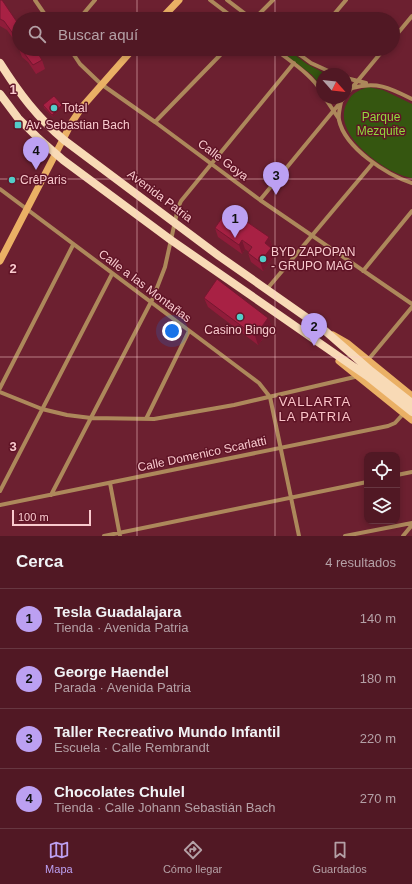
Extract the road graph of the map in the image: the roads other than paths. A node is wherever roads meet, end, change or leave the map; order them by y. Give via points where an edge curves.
1 (35, 0) edge
2 (95, 0) edge
3 (179, 0) edge
4 (210, 0) edge
5 (227, 0) edge
6 (273, 0) edge
7 (346, 0) edge
8 (43, 12) edge
9 (85, 12) edge
10 (168, 12) edge
11 (226, 12) edge
12 (243, 12) edge
13 (260, 12) edge
14 (336, 12) edge
15 (412, 16) edge
16 (400, 31) edge
17 (75, 56) edge
18 (127, 56) edge
19 (219, 56) edge
20 (284, 56) edge
21 (301, 56) edge
22 (378, 56) edge
23 (294, 63) junction
24 (0, 64) edge
25 (322, 68) edge
26 (352, 80) edge
27 (357, 81) junction
28 (101, 84) junction
29 (316, 84) edge
30 (369, 84) junction
31 (352, 88) joint
32 (0, 94) edge
33 (412, 99) edge
34 (330, 104) edge
35 (340, 104) edge
36 (342, 104) edge
37 (334, 111) junction
38 (339, 119) junction
39 (155, 122) junction
40 (64, 140) junction
41 (56, 154) junction
42 (373, 163) junction
43 (211, 164) junction
44 (412, 183) edge
45 (0, 189) edge
46 (260, 200) junction
47 (26, 210) junction
48 (412, 212) edge
49 (175, 222) junction
50 (311, 235) junction
51 (171, 240) junction
52 (73, 245) junction
53 (0, 261) edge
54 (363, 271) junction
55 (112, 274) junction
56 (266, 289) junction
57 (151, 302) junction
58 (412, 306) edge
59 (324, 329) junction
60 (189, 331) junction
61 (320, 343) junction
62 (368, 360) junction
63 (359, 376) junction
64 (0, 388) edge
65 (0, 392) edge
66 (270, 396) junction
67 (412, 396) edge
68 (412, 403) edge
69 (42, 409) junction
70 (408, 412) edge
71 (91, 418) junction
72 (146, 419) junction
73 (412, 420) edge
74 (280, 448) junction
75 (412, 472) edge
76 (400, 474) edge
77 (110, 483) junction
78 (364, 483) edge
79 (0, 492) edge
80 (51, 494) junction
81 (291, 497) junction
82 (0, 505) edge
83 (412, 524) edge
84 (120, 534) edge
85 (104, 536) edge
86 (299, 536) edge
87 (345, 536) edge
88 (403, 536) edge

1 - 8 street
2 - 9 street
3 - 10 street
4 - 11 street
5 - 12 street
6 - 13 street
7 - 14 street
15 - 16 street
17 - 28 street, Calle Goya
18 - 28 street
19 - 39 street
20 - 23 street
21 - 25 street
22 - 27 street
23 - 29 street
23 - 43 street
24 - 40 main road, Avenida Patria via 32,110
26 - 27 street
27 - 30 street
27 - 31 street
28 - 39 street, Calle Goya
28 - 40 street via 82,107
30 - 31 street
30 - 33 street via 387,88
32 - 41 main road via 18,118
34 - 37 street
35 - 37 street
36 - 38 street
37 - 38 street
37 - 46 street
38 - 42 street via 348,137
39 - 43 street, Calle Goya
40 - 41 street
40 - 49 main road, Avenida Patria
41 - 47 street
41 - 51 main road
42 - 44 street
42 - 50 street
43 - 46 street, Calle Goya
43 - 49 street via 181,201
45 - 47 street, Calle a las Montañas
46 - 50 street, Calle Goya
47 - 52 street, Calle a las Montañas
47 - 53 street
48 - 54 street
49 - 51 street
49 - 56 main road, Avenida Patria
50 - 54 street, Calle Goya
50 - 56 street
51 - 57 street via 165,266
51 - 61 main road
52 - 55 street, Calle a las Montañas
52 - 64 street
54 - 58 street, Calle Goya
55 - 57 street, Calle a las Montañas
55 - 69 street
56 - 59 main road, Avenida Patria
57 - 60 street, Calle a las Montañas
57 - 71 street
58 - 62 street
59 - 62 street
59 - 68 main road, Avenida Patria
60 - 66 street, Calle a las Montañas via 259,384
60 - 72 street
61 - 63 street
61 - 70 main road via 367,376
62 - 67 street
63 - 66 street
63 - 70 street
65 - 69 street
66 - 72 street via 234,405
66 - 74 street
69 - 71 street
69 - 79 street
70 - 73 street
70 - 74 street, Calle Domenico Scarlatti via 392,425
71 - 72 street
71 - 80 street
74 - 77 street, Calle Domenico Scarlatti
74 - 81 street
75 - 76 street
77 - 80 street, Calle Domenico Scarlatti
77 - 84 street
78 - 81 street
80 - 82 street, Calle Domenico Scarlatti
81 - 84 street
81 - 86 street
83 - 87 street
83 - 88 street
84 - 85 street

